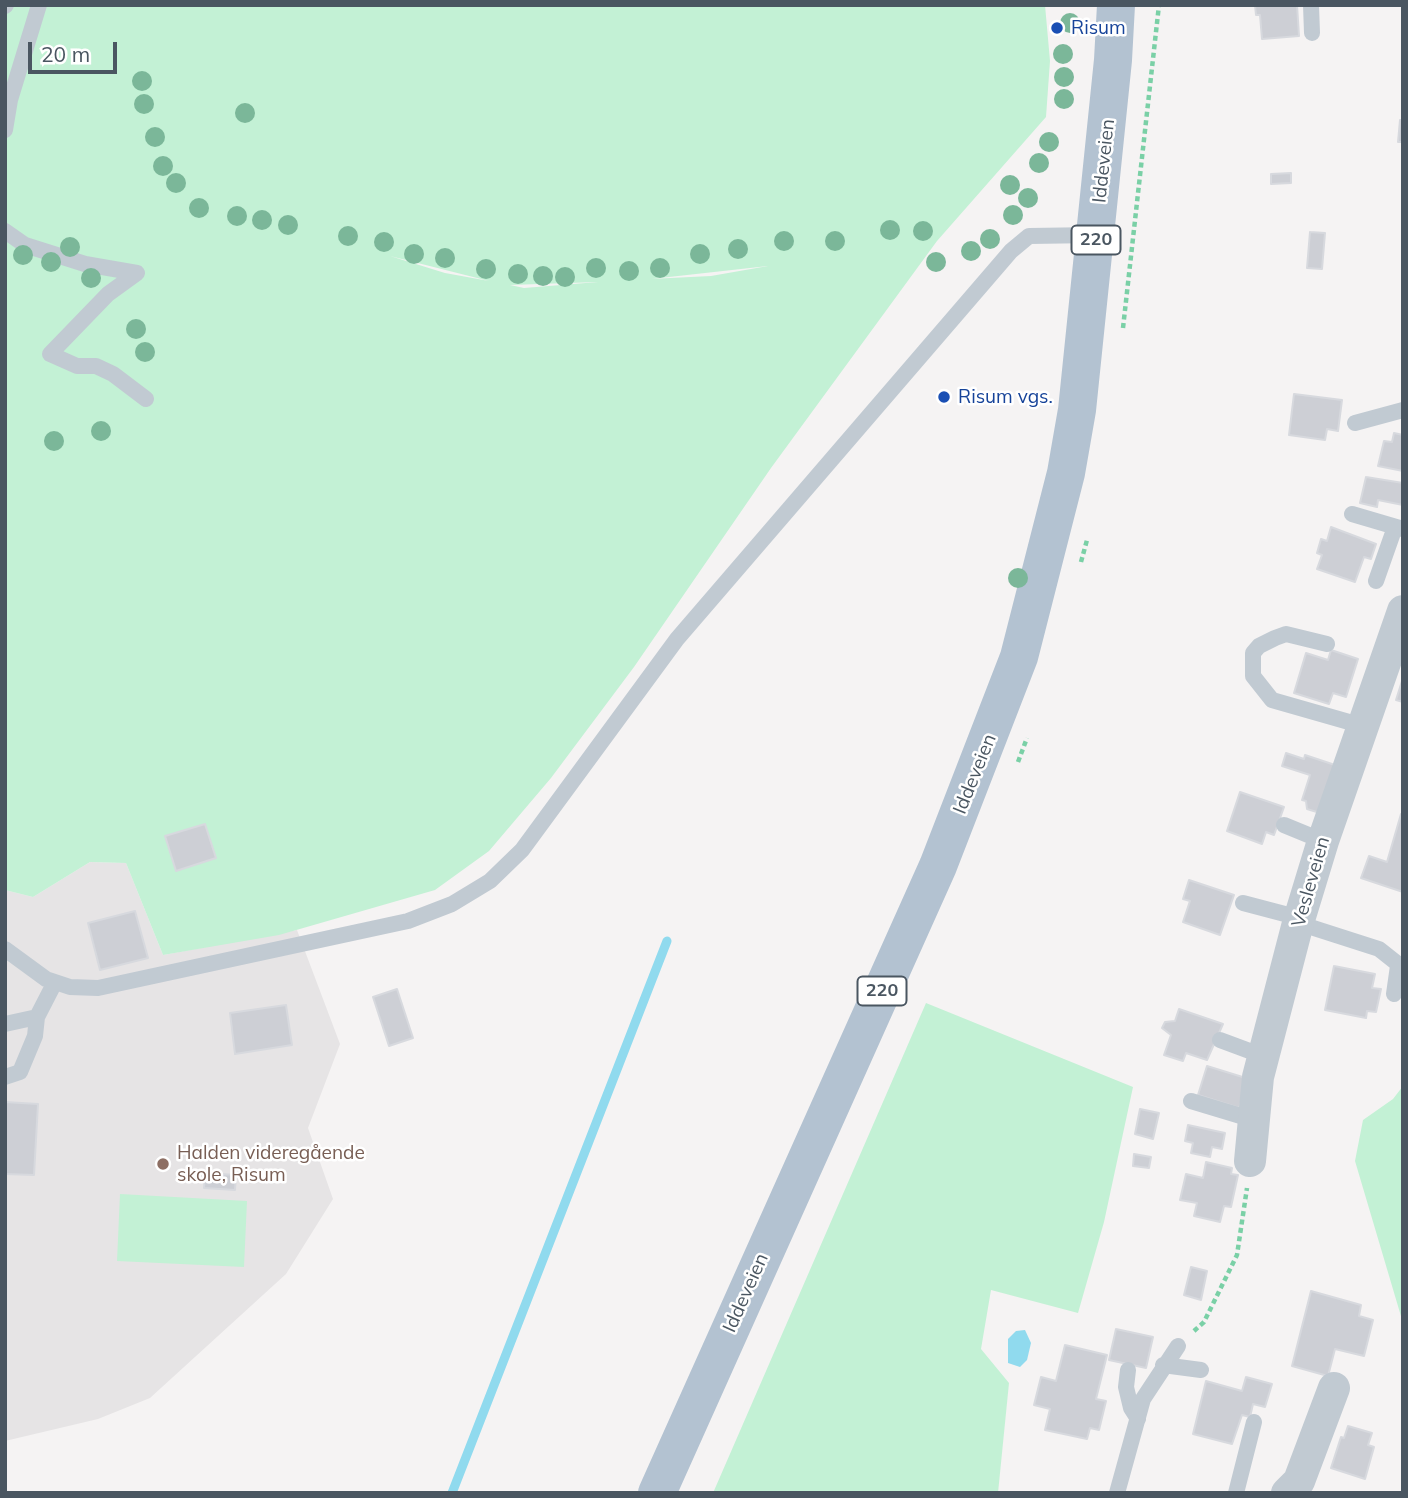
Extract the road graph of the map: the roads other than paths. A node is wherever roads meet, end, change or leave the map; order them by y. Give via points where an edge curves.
1 (39, 5) edge
2 (1116, 5) edge
3 (1311, 5) edge
4 (1312, 33) dead end
5 (5, 130) edge
6 (5, 231) edge
7 (1096, 235) junction
8 (146, 399) dead end
9 (1403, 410) edge
10 (1355, 423) dead end
11 (1352, 514) dead end
12 (1399, 528) edge
13 (1376, 581) dead end
14 (1403, 611) edge
15 (1327, 644) dead end
16 (1363, 726) junction
17 (1284, 825) dead end
18 (1323, 841) junction
19 (1243, 903) dead end
20 (1299, 920) junction
21 (5, 949) edge
22 (1401, 967) edge
23 (55, 982) junction
24 (1394, 993) dead end
25 (37, 1017) junction
26 (5, 1024) edge
27 (1220, 1040) dead end
28 (1263, 1056) junction
29 (5, 1077) edge
30 (1191, 1101) dead end
31 (1254, 1120) junction
32 (1250, 1161) road end
33 (1178, 1346) road end
34 (1163, 1365) junction
35 (1128, 1370) dead end
36 (1201, 1370) dead end
37 (1335, 1388) dead end
38 (1138, 1419) junction
39 (1254, 1422) dead end
40 (657, 1493) edge
41 (1117, 1493) edge
42 (1236, 1493) edge
43 (1287, 1493) edge

1 - 5 lane
2 - 7 main road, Iddeveien / 220
3 - 4 lane
6 - 8 lane via 25,245 85,264 137,273 108,294 50,354 77,366 96,366 113,373
7 - 23 lane via 1029,236 1011,251 677,639 523,850 490,881 452,904 408,921 98,988
7 - 40 main road, Iddeveien / 220 via 1066,474 1019,657 938,866
9 - 10 lane
11 - 12 lane
12 - 13 lane
14 - 16 street, Vesleveien via 1385,686
15 - 16 lane via 1286,634 1275,638 1253,653 1253,676 1272,700
16 - 18 street, Vesleveien
17 - 18 lane
18 - 20 street, Vesleveien
19 - 20 lane
20 - 22 lane via 1379,949
20 - 28 street, Vesleveien
21 - 23 lane
22 - 24 lane
23 - 25 lane
25 - 26 lane
25 - 29 lane via 36,1036 20,1072
27 - 28 lane
28 - 31 street, Vesleveien
30 - 31 lane
31 - 32 street, Vesleveien
33 - 34 lane
34 - 36 lane
34 - 38 lane via 1143,1399
35 - 38 lane via 1126,1387
37 - 43 street via 1298,1481
38 - 41 lane
39 - 42 lane

